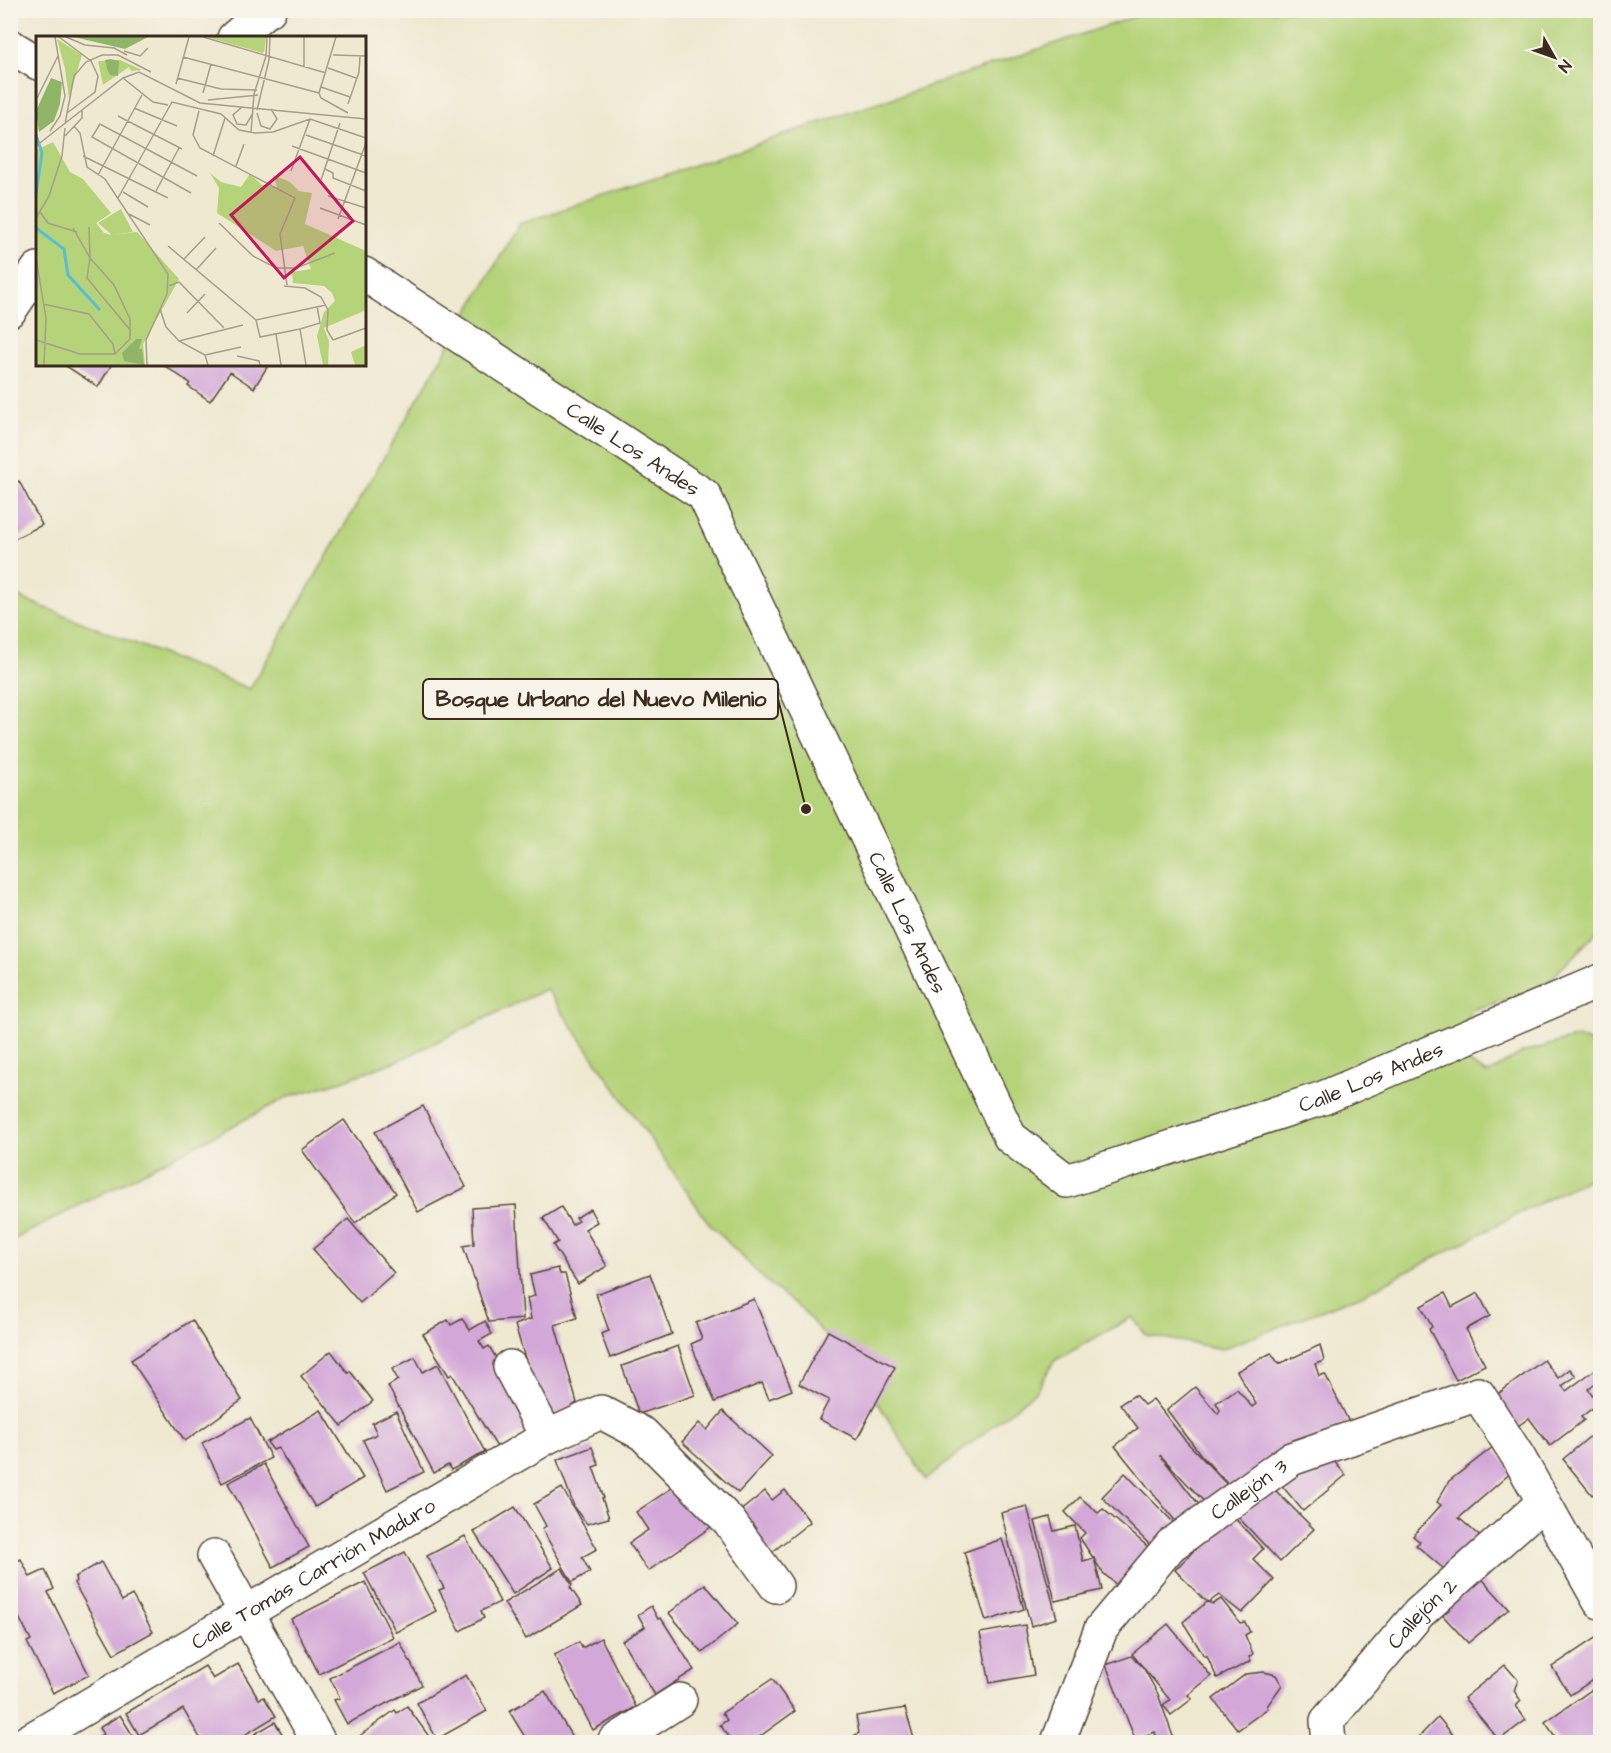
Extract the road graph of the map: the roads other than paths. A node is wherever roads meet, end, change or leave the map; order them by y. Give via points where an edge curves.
1 (269, 10) edge
2 (236, 36) edge
3 (10, 46) edge
4 (36, 62) edge
5 (36, 272) edge
6 (366, 274) edge
7 (10, 310) edge
8 (1600, 981) edge
9 (510, 1367) dead end
10 (547, 1437) junction
11 (1544, 1502) junction
12 (213, 1556) dead end
13 (776, 1586) dead end
14 (1600, 1602) edge
15 (246, 1612) junction
16 (680, 1700) dead end
17 (27, 1743) edge
18 (319, 1743) edge
19 (614, 1743) edge
20 (1058, 1743) edge
21 (1329, 1743) edge

1 - 2 street
3 - 4 street
5 - 7 street
6 - 8 street, Calle Los Andes via 704,495 1010,1137 1066,1181 1323,1098
9 - 10 street
10 - 13 street, Calle Tomás Carrión Maduro via 601,1412 643,1434 729,1521
10 - 15 street, Calle Tomás Carrión Maduro
11 - 14 street
11 - 20 street, Callejón 3 via 1478,1394 1291,1459 1171,1545 1101,1629
11 - 21 street, Callejón 2 via 1419,1613 1327,1721
12 - 15 street
15 - 17 street, Calle Tomás Carrión Maduro
15 - 18 street
16 - 19 street

